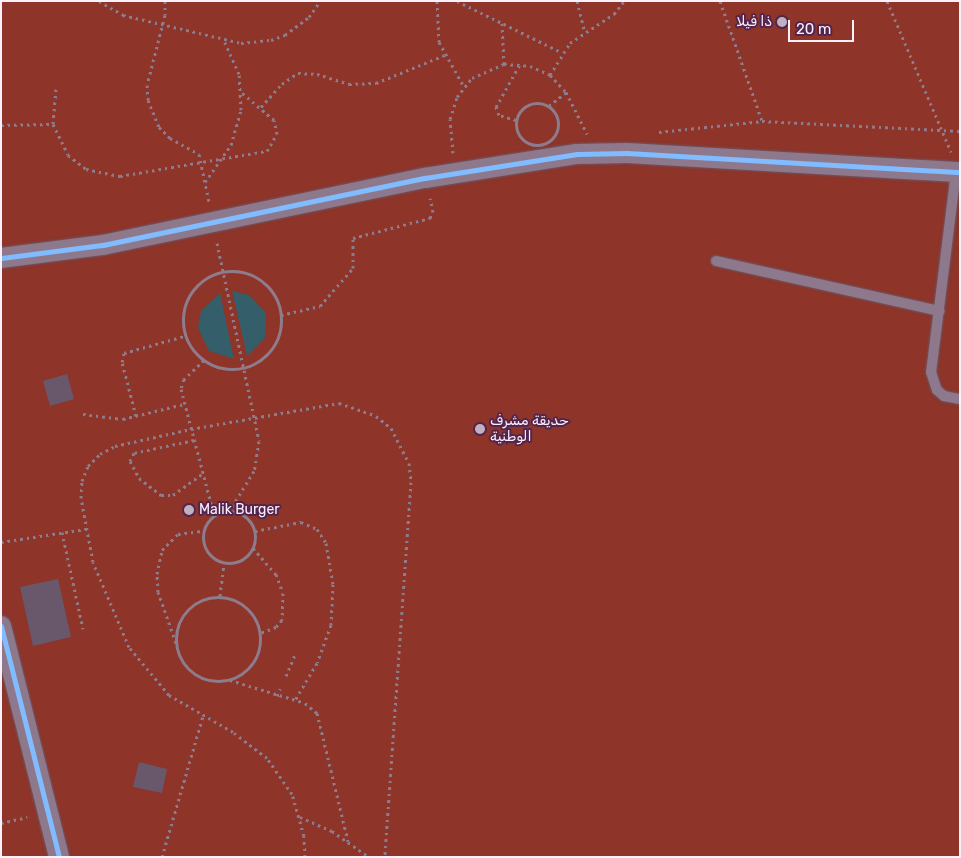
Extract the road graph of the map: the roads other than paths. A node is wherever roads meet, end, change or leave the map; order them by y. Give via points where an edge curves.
1 (958, 172) edge
2 (1, 258) edge
3 (716, 261) dead end
4 (939, 311) junction
5 (960, 399) edge
6 (1, 626) edge
7 (59, 857) edge

1 - 2 street via 596,153 456,172 103,245
1 - 4 lane
3 - 4 lane
4 - 5 lane via 932,382 944,396
6 - 7 street

